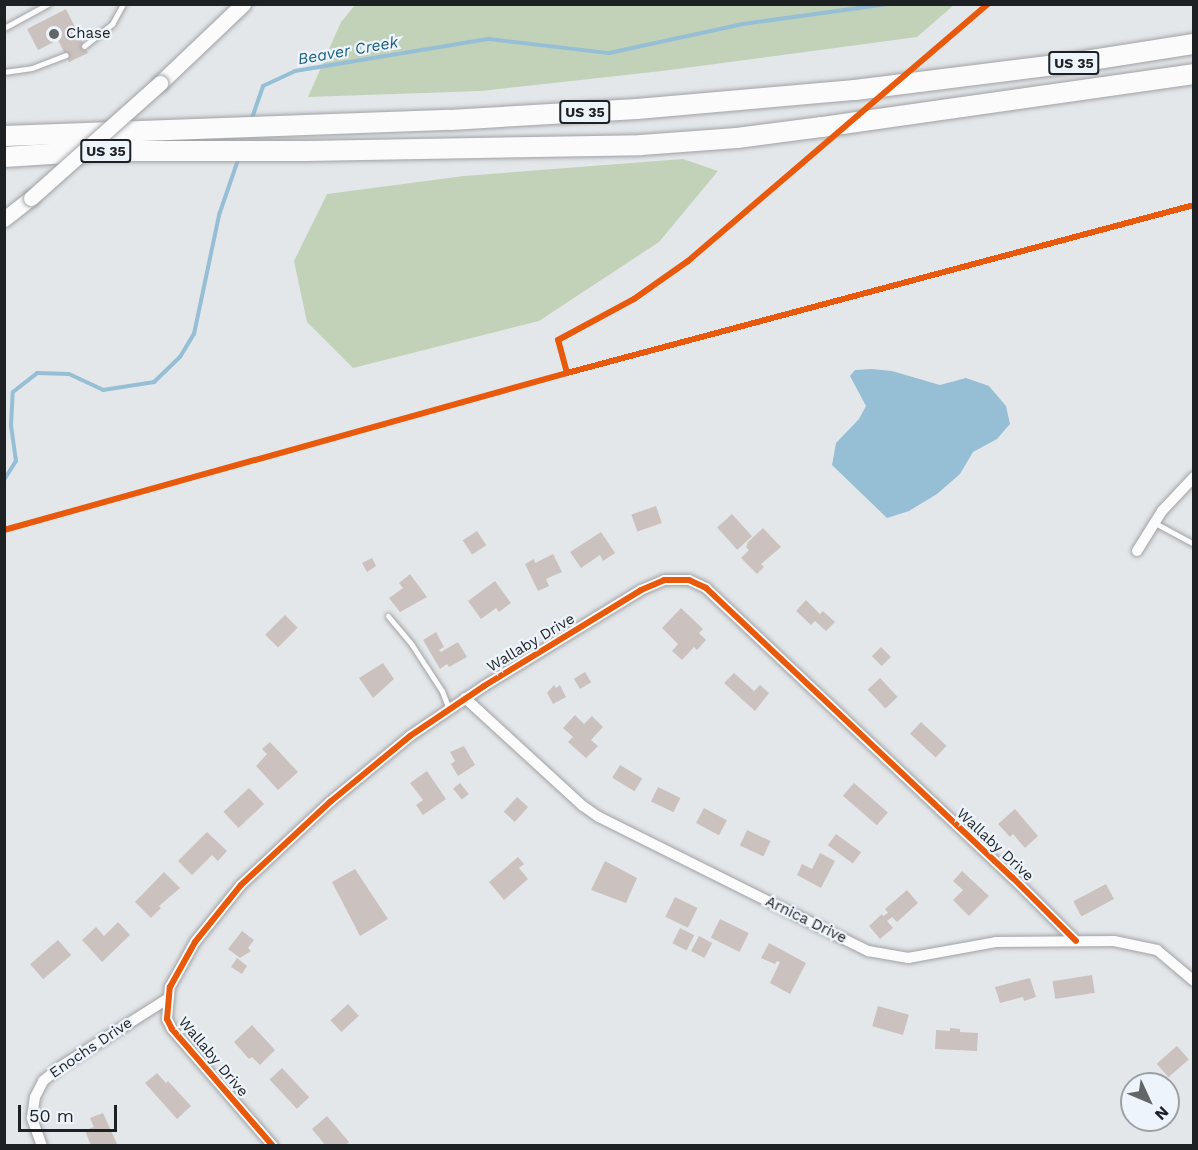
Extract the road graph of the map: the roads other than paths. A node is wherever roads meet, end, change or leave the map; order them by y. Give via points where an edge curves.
1 (48, 4) edge
2 (123, 4) edge
3 (243, 4) edge
4 (4, 28) edge
5 (1194, 44) edge
6 (84, 46) dead end
7 (66, 55) dead end
8 (4, 72) edge
9 (1194, 74) edge
10 (4, 136) edge
11 (4, 157) edge
12 (4, 219) edge
13 (1194, 477) edge
14 (1154, 522) junction
15 (1194, 544) edge
16 (1137, 551) dead end
17 (388, 616) dead end
18 (465, 698) junction
19 (449, 709) junction
20 (1076, 941) junction
21 (1194, 981) edge
22 (167, 999) junction
23 (42, 1146) edge
24 (273, 1146) edge

1 - 4 lane
2 - 6 lane via 112,24
3 - 12 main road, bridge via 160,83
5 - 10 highway, US 35 via 855,90 637,109 315,126
7 - 8 lane via 32,68
9 - 11 highway, US 35 via 737,138 641,145 98,151
13 - 14 street
14 - 15 lane
14 - 16 street
17 - 19 lane via 412,645
18 - 19 street, Wallaby Drive
18 - 20 street, Arnica Drive via 599,817 868,951 908,958 996,942
18 - 20 street, Wallaby Drive via 641,590 664,580 695,582 706,588
19 - 22 street, Wallaby Drive via 369,767 241,885 195,942
20 - 21 street, Arnica Drive via 1114,941 1149,947 1165,955
22 - 23 street, Enochs Drive via 60,1067 43,1082 35,1097 32,1118
22 - 24 street, Wallaby Drive via 167,1018 172,1029

